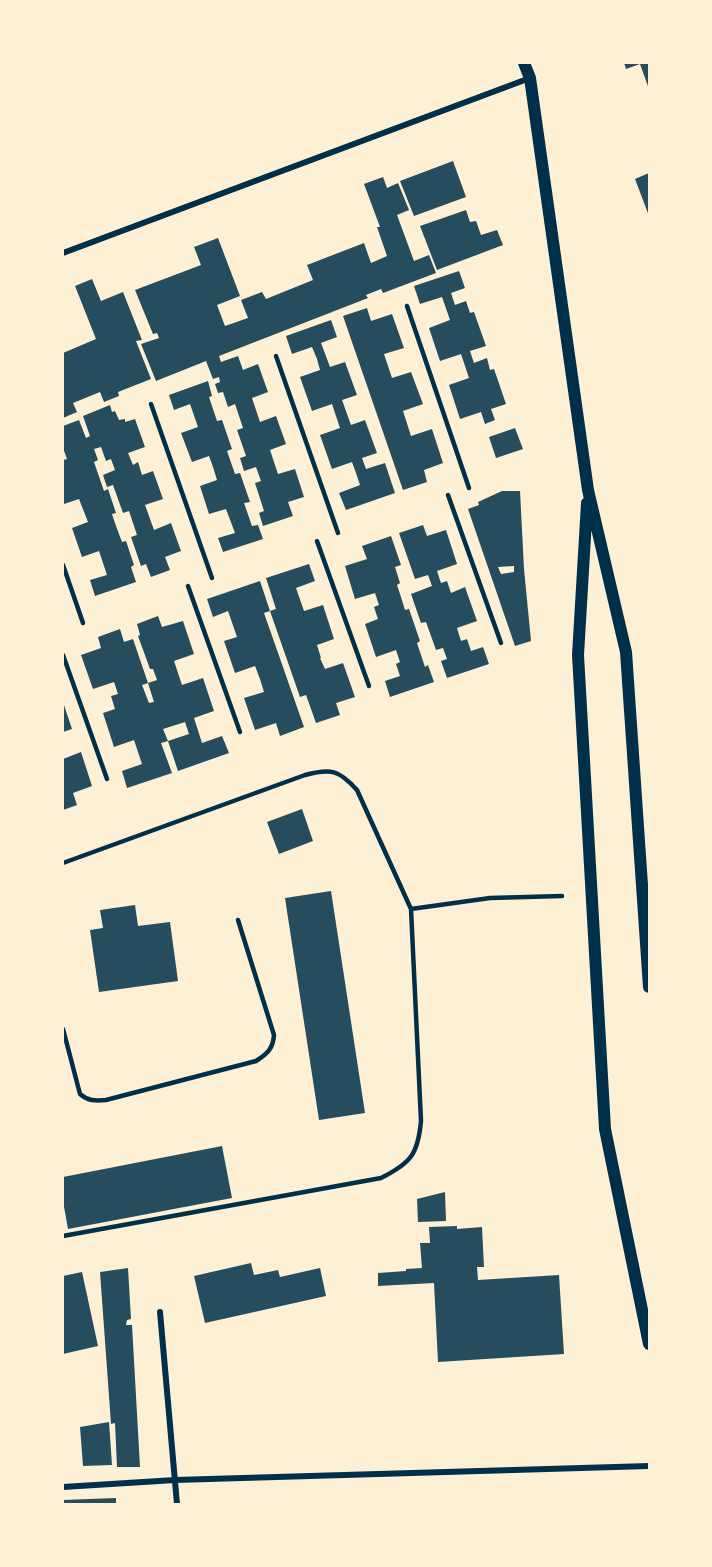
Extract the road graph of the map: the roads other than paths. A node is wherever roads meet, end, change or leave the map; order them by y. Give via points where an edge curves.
1 (524, 63) edge
2 (530, 78) junction
3 (63, 254) edge
4 (407, 306) dead end
5 (276, 356) dead end
6 (151, 404) dead end
7 (469, 488) dead end
8 (588, 490) junction
9 (448, 495) dead end
10 (338, 533) dead end
11 (317, 541) dead end
12 (63, 565) edge
13 (212, 578) dead end
14 (188, 586) dead end
15 (84, 623) dead end
16 (501, 643) dead end
17 (63, 655) edge
18 (369, 687) dead end
19 (240, 732) dead end
20 (107, 778) dead end
21 (63, 863) edge
22 (562, 896) dead end
23 (411, 909) junction
24 (238, 920) dead end
25 (649, 987) edge
26 (63, 1029) edge
27 (63, 1236) edge
28 (160, 1312) dead end
29 (649, 1344) edge
30 (649, 1466) edge
31 (175, 1480) junction
32 (63, 1487) edge
33 (177, 1504) edge

1 - 2 main road
2 - 3 street
2 - 8 main road
4 - 7 lane
5 - 10 lane
6 - 13 lane
8 - 25 main road via 626,652
8 - 29 main road via 578,656 605,1129
9 - 16 lane
11 - 18 lane
12 - 15 lane
14 - 19 lane
17 - 20 lane
21 - 23 lane via 305,775 336,771 357,790
22 - 23 lane via 490,898
23 - 27 lane via 422,1120 412,1155 399,1169 381,1178
24 - 26 lane via 274,1035 270,1050 256,1061 94,1101 80,1094
28 - 31 street
30 - 31 street
31 - 32 street
31 - 33 street

